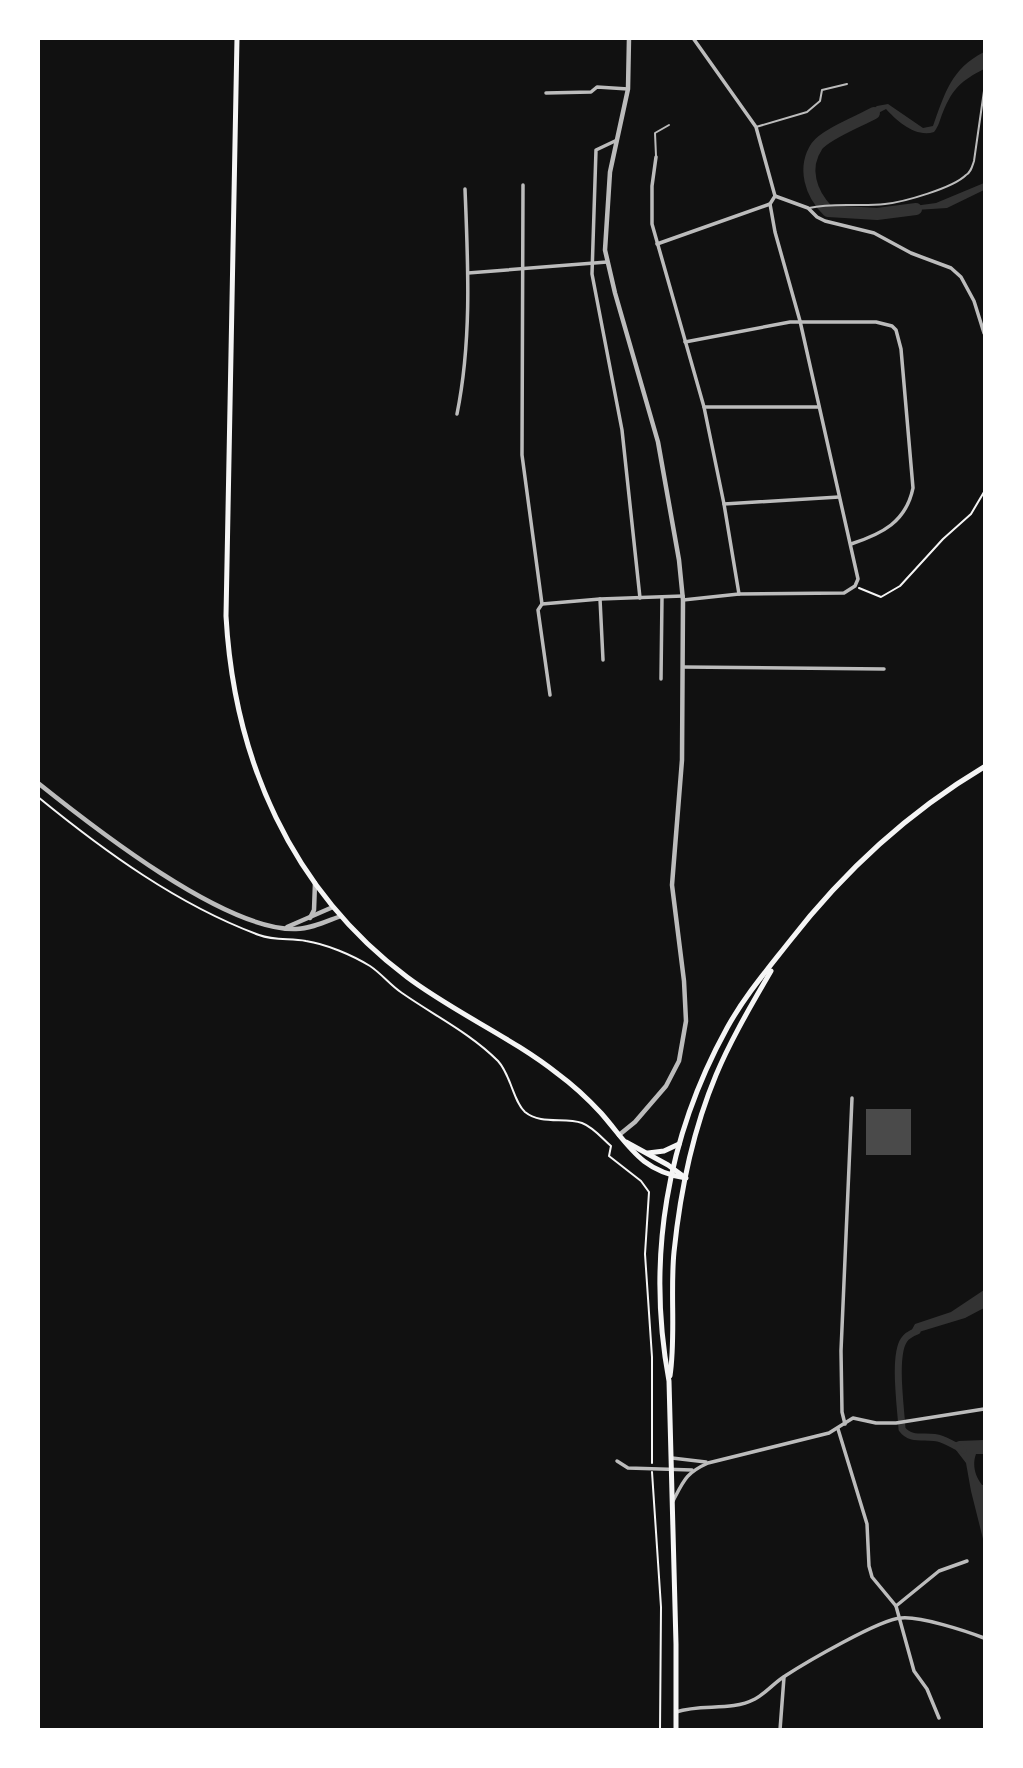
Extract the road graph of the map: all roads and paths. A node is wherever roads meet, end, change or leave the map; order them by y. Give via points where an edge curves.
1 (237, 38) edge
2 (629, 38) edge
3 (693, 38) edge
4 (847, 84) dead end
5 (628, 89) junction
6 (985, 91) edge
7 (546, 93) dead end
8 (669, 124) dead end
9 (756, 127) junction
10 (615, 141) junction
11 (656, 157) joint
12 (523, 185) dead end
13 (465, 190) dead end
14 (775, 195) junction
15 (770, 204) junction
16 (808, 208) junction
17 (657, 244) junction
18 (607, 262) junction
19 (593, 263) junction
20 (524, 270) junction
21 (468, 273) junction
22 (800, 321) junction
23 (985, 333) edge
24 (685, 342) junction
25 (704, 407) junction
26 (819, 407) junction
27 (457, 414) dead end
28 (985, 492) edge
29 (839, 497) junction
30 (724, 504) junction
31 (851, 544) junction
32 (855, 586) junction
33 (739, 594) junction
34 (662, 597) junction
35 (640, 598) junction
36 (683, 598) junction
37 (600, 599) junction
38 (542, 604) junction
39 (603, 660) dead end
40 (684, 667) junction
41 (884, 669) dead end
42 (661, 679) dead end
43 (550, 695) dead end
44 (983, 768) edge
45 (38, 783) edge
46 (314, 883) junction
47 (333, 907) junction
48 (341, 916) junction
49 (310, 919) junction
50 (283, 928) junction
51 (298, 940) dead end
52 (781, 953) junction
53 (852, 1098) dead end
54 (621, 1138) junction
55 (679, 1144) junction
56 (648, 1153) junction
57 (672, 1168) junction
58 (671, 1176) junction
59 (686, 1178) junction
60 (669, 1381) junction
61 (985, 1409) edge
62 (845, 1424) junction
63 (838, 1429) junction
64 (671, 1458) junction
65 (617, 1461) dead end
66 (708, 1463) junction
67 (652, 1467) junction
68 (671, 1468) junction
69 (692, 1470) junction
70 (672, 1503) junction
71 (967, 1561) dead end
72 (896, 1606) junction
73 (898, 1618) junction
74 (985, 1638) edge
75 (784, 1676) junction
76 (676, 1712) junction
77 (939, 1718) dead end
78 (660, 1730) edge
79 (676, 1730) edge
80 (780, 1730) edge

1 - 46 main road via 227,642 238,716 257,776
2 - 5 street
3 - 9 street
4 - 9 lane via 822,90 820,101 807,112
5 - 7 street
5 - 10 street
6 - 16 lane via 974,162 964,177 920,197 885,204 828,203
8 - 11 lane via 655,133
9 - 14 street
10 - 18 street via 607,190
10 - 19 street via 596,149
11 - 17 street via 652,225
12 - 20 street
13 - 21 street
14 - 15 street
14 - 16 street
15 - 17 street
15 - 22 street
16 - 23 street via 825,221 874,233 951,268 970,294
17 - 24 street
18 - 19 street
18 - 36 street via 658,442
19 - 20 street
19 - 35 street via 622,430
20 - 21 street
20 - 38 street via 522,455
21 - 27 street via 466,349
22 - 24 street
22 - 26 street
22 - 31 street via 876,322 897,330 913,488 899,519
24 - 25 street
25 - 26 street
25 - 30 street
26 - 29 street
28 - 32 path via 971,513 901,586 881,597
29 - 30 street
29 - 31 street
30 - 33 street
31 - 32 street via 858,579
32 - 33 street via 844,593
33 - 36 street
34 - 35 street
34 - 36 street
34 - 42 street
35 - 37 street
36 - 40 street
37 - 38 street
37 - 39 street
38 - 43 street via 538,610
40 - 41 street
40 - 54 street via 672,886 684,981 685,1035 666,1086
44 - 52 main road via 928,803 868,853
45 - 50 street via 130,853 180,884 225,909
46 - 47 main road
46 - 49 street
47 - 48 main road
47 - 49 street
48 - 50 street via 313,926
48 - 54 main road via 407,977 558,1074
49 - 50 street
51 - 67 path via 367,964 403,994 463,1032 500,1063 520,1106 529,1114 586,1124 611,1146 608,1156 649,1192 645,1254 652,1357
52 - 55 main road via 727,1029
52 - 59 main road via 716,1076
53 - 62 street via 841,1351
54 - 56 main road
54 - 58 main road via 637,1157
55 - 56 main road
55 - 57 main road
56 - 57 main road
57 - 58 main road
57 - 59 main road
58 - 59 main road
58 - 60 main road via 659,1250
59 - 60 main road via 674,1252
60 - 64 main road
61 - 62 street via 896,1423 856,1418
62 - 63 street
63 - 66 street
63 - 72 street via 867,1524 872,1577
64 - 66 street
64 - 68 main road
65 - 67 street via 628,1468
66 - 69 street
67 - 68 street
67 - 78 path via 660,1596
68 - 69 street
68 - 70 main road
69 - 70 street
70 - 76 main road
71 - 72 street via 939,1571
72 - 73 street
73 - 74 street
73 - 75 street
73 - 77 street via 914,1671
75 - 76 street via 742,1703
75 - 80 street
76 - 79 main road

